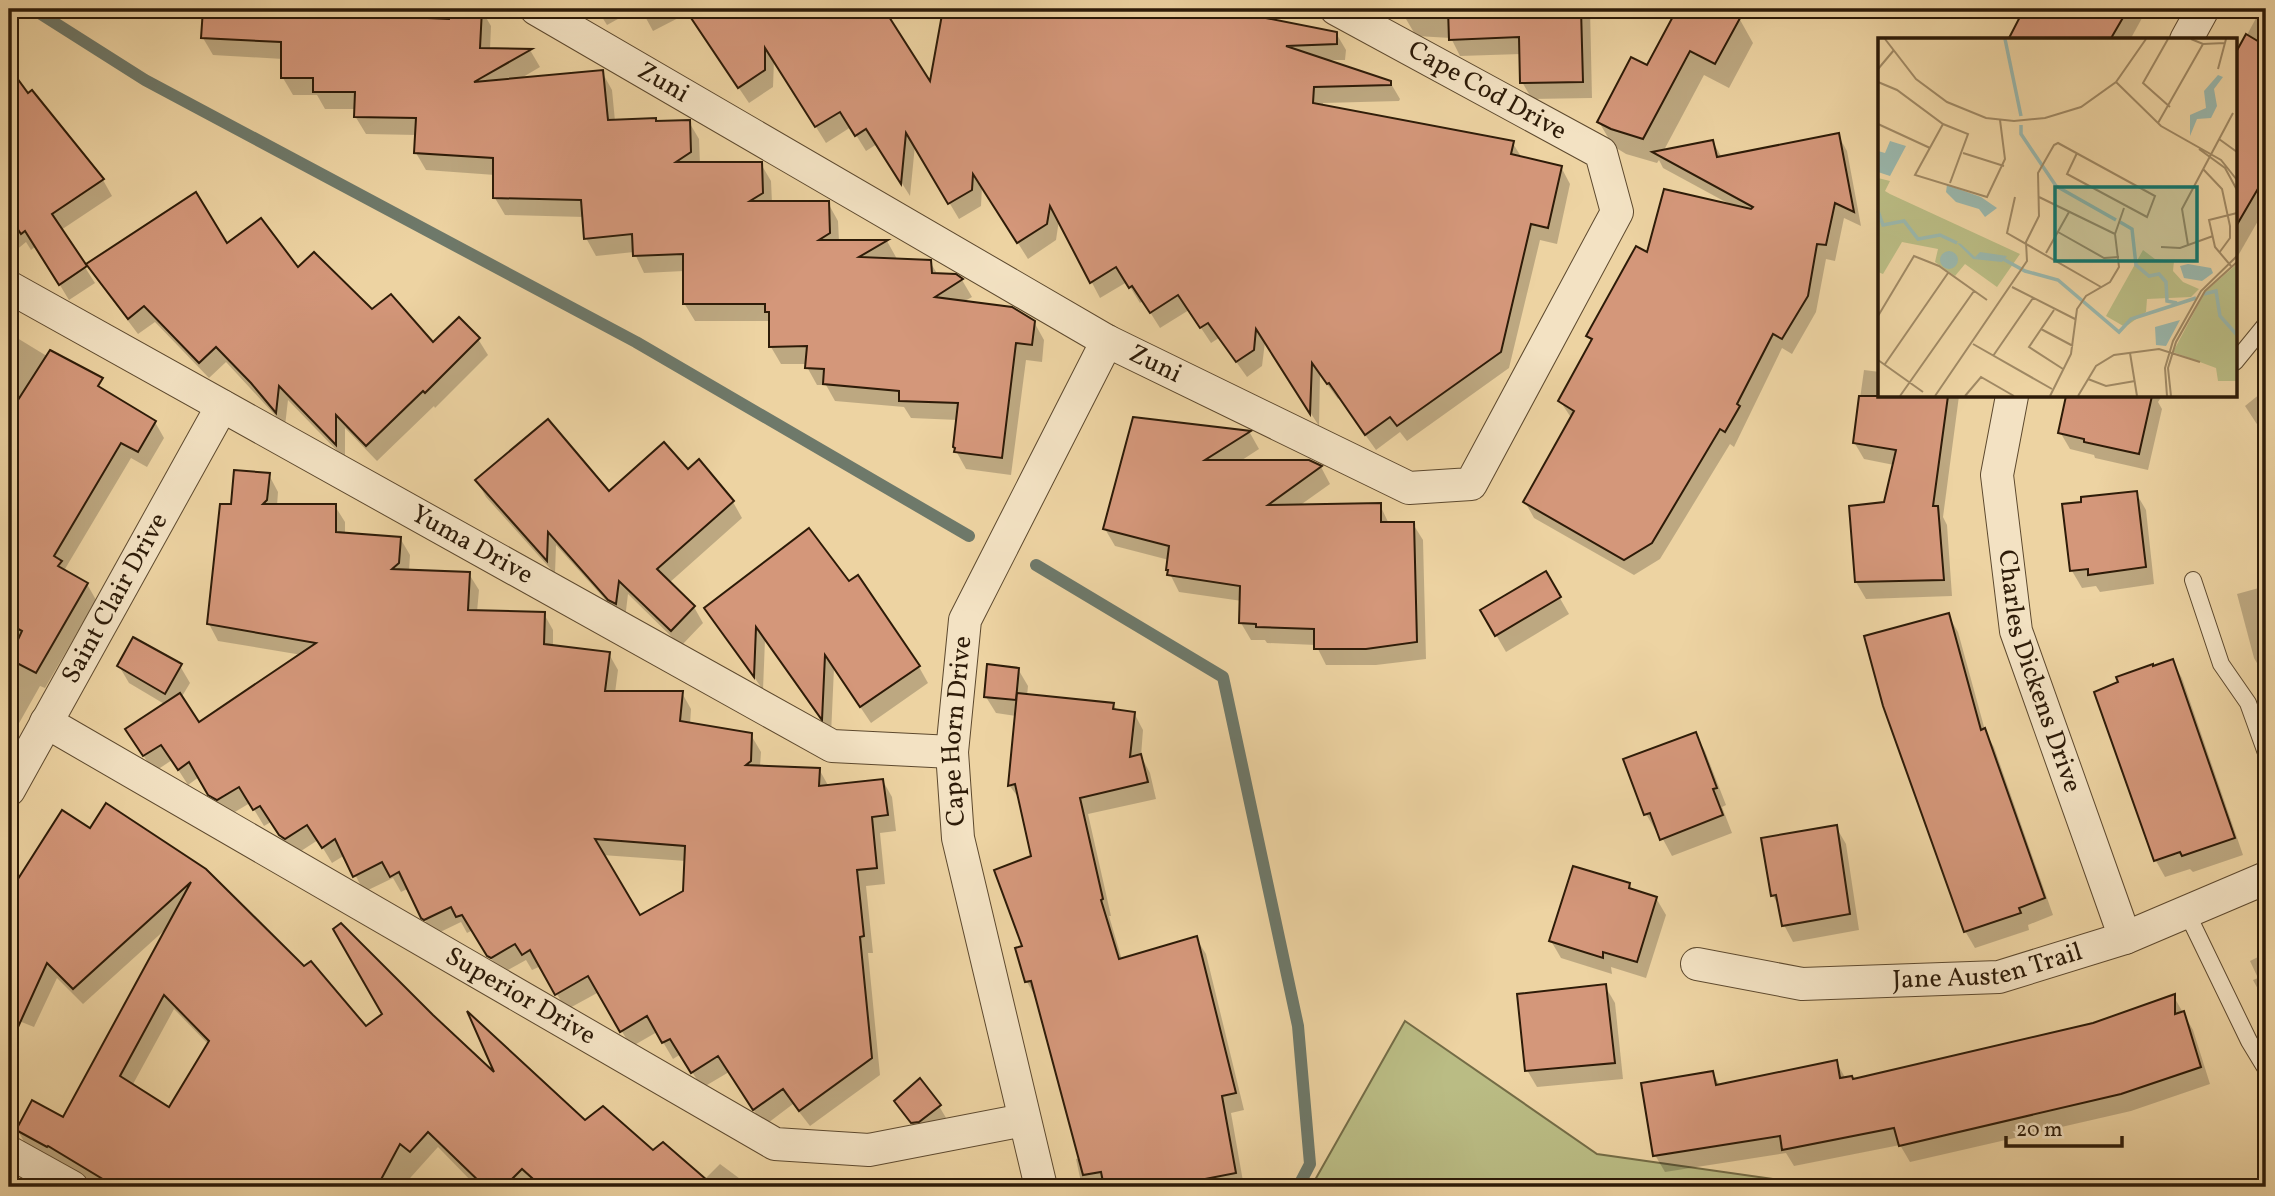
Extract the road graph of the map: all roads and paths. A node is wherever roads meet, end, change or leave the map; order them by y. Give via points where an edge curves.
1 (536, 9) edge
2 (1336, 9) edge
3 (2203, 9) edge
4 (2187, 38) edge
5 (1601, 153) joint
6 (9, 287) edge
7 (2266, 324) edge
8 (1107, 341) junction
9 (2236, 361) edge
10 (2012, 397) edge
11 (222, 406) junction
12 (2193, 580) dead end
13 (46, 722) junction
14 (952, 752) junction
15 (2266, 753) edge
16 (9, 790) edge
17 (2266, 878) edge
18 (2186, 913) junction
19 (2125, 938) junction
20 (1697, 964) dead end
21 (2266, 1069) edge
22 (1024, 1120) junction
23 (9, 1152) edge
24 (72, 1187) edge
25 (1041, 1187) edge

1 - 8 street, Zuni
2 - 5 street, Cape Cod Drive
3 - 4 street
5 - 8 street, Zuni via 1617,212 1471,484 1409,488
6 - 11 street, Yuma Drive
7 - 9 lane
8 - 14 street, Cape Horn Drive via 965,620
10 - 19 street, Charles Dickens Drive via 1997,475 2017,631
11 - 13 street, Saint Clair Drive
11 - 14 street, Yuma Drive via 832,746
12 - 15 lane via 2221,664 2248,703
13 - 16 street, Saint Clair Drive
13 - 22 street, Superior Drive via 775,1144 869,1150
14 - 22 street, Cape Horn Drive via 958,838
17 - 18 street, Jane Austen Trail
18 - 19 street, Jane Austen Trail
18 - 21 lane
19 - 20 street, Jane Austen Trail via 1999,977 1802,984
22 - 25 street, Cape Horn Drive
23 - 24 street

